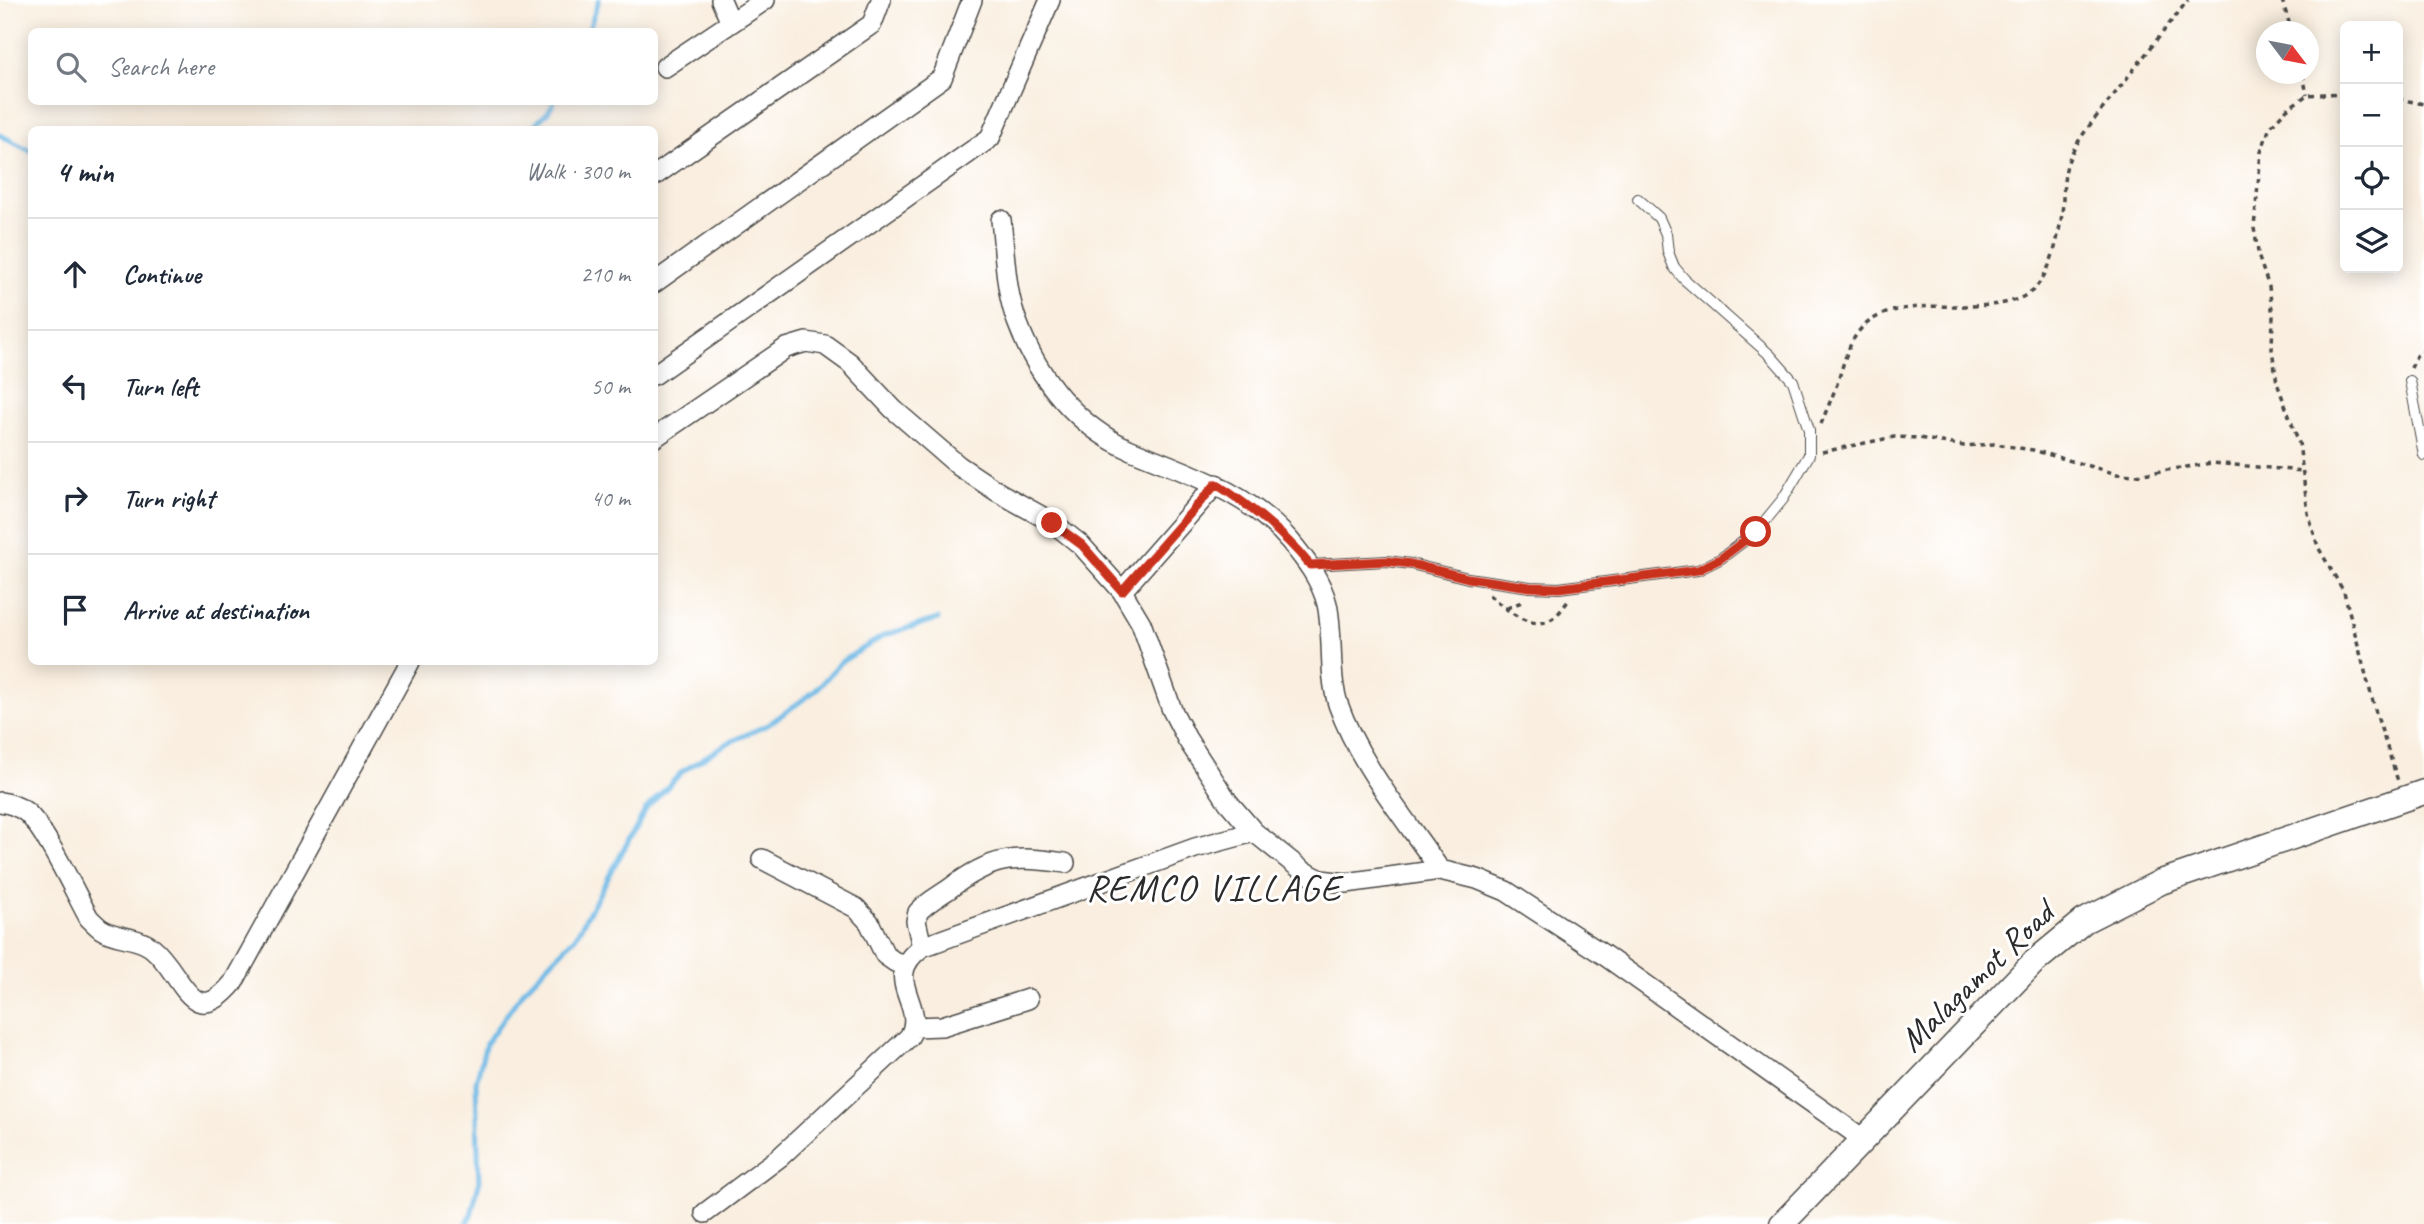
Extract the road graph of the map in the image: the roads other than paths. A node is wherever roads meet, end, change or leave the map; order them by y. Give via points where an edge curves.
1 (721, 0) edge
2 (765, 0) edge
3 (881, 0) edge
4 (972, 0) edge
5 (1050, 0) edge
6 (731, 23) junction
7 (665, 66) dead end
8 (658, 173) edge
9 (1638, 199) dead end
10 (1001, 220) dead end
11 (658, 280) edge
12 (658, 372) edge
13 (2410, 381) road end
14 (658, 435) edge
15 (2424, 455) edge
16 (1216, 484) junction
17 (1310, 565) junction
18 (1122, 591) junction
19 (408, 665) edge
20 (2414, 796) edge
21 (0, 802) edge
22 (1254, 832) junction
23 (762, 859) dead end
24 (1065, 863) dead end
25 (1440, 870) junction
26 (922, 947) junction
27 (906, 964) junction
28 (1028, 999) dead end
29 (914, 1027) junction
30 (1863, 1139) junction
31 (705, 1213) dead end
32 (1782, 1224) edge

1 - 6 street
2 - 6 street
3 - 8 street via 872,24
4 - 11 street via 942,78
5 - 12 street via 990,138
6 - 7 street
9 - 17 lane via 1659,218 1674,267 1684,279 1770,355 1793,382 1809,430 1809,455 1783,499 1756,532 1698,570 1578,586 1530,587 1387,561
10 - 16 street via 1017,323 1042,373 1065,403 1093,429 1129,449
13 - 15 lane
14 - 18 street via 786,348 806,342 825,345 959,466 1082,545
16 - 17 street via 1287,537
16 - 18 street
17 - 25 street via 1326,603 1337,701 1351,736
18 - 22 street via 1141,623 1187,739 1228,803
19 - 21 street via 233,983 214,1002 206,1004 190,996 151,947 101,929 89,918 40,830 26,812
20 - 30 street, Malagamot Road via 2161,882 2084,920 2033,963
22 - 25 street via 1321,880 1346,883
22 - 26 street via 1195,848
23 - 27 street via 856,908 869,922 885,955
24 - 26 street via 1026,858 990,863 968,874 918,912
25 - 30 street via 1477,879 1530,905
26 - 27 street
27 - 29 street via 903,986
28 - 29 street via 942,1026
29 - 31 street via 816,1126
30 - 32 street, Malagamot Road

